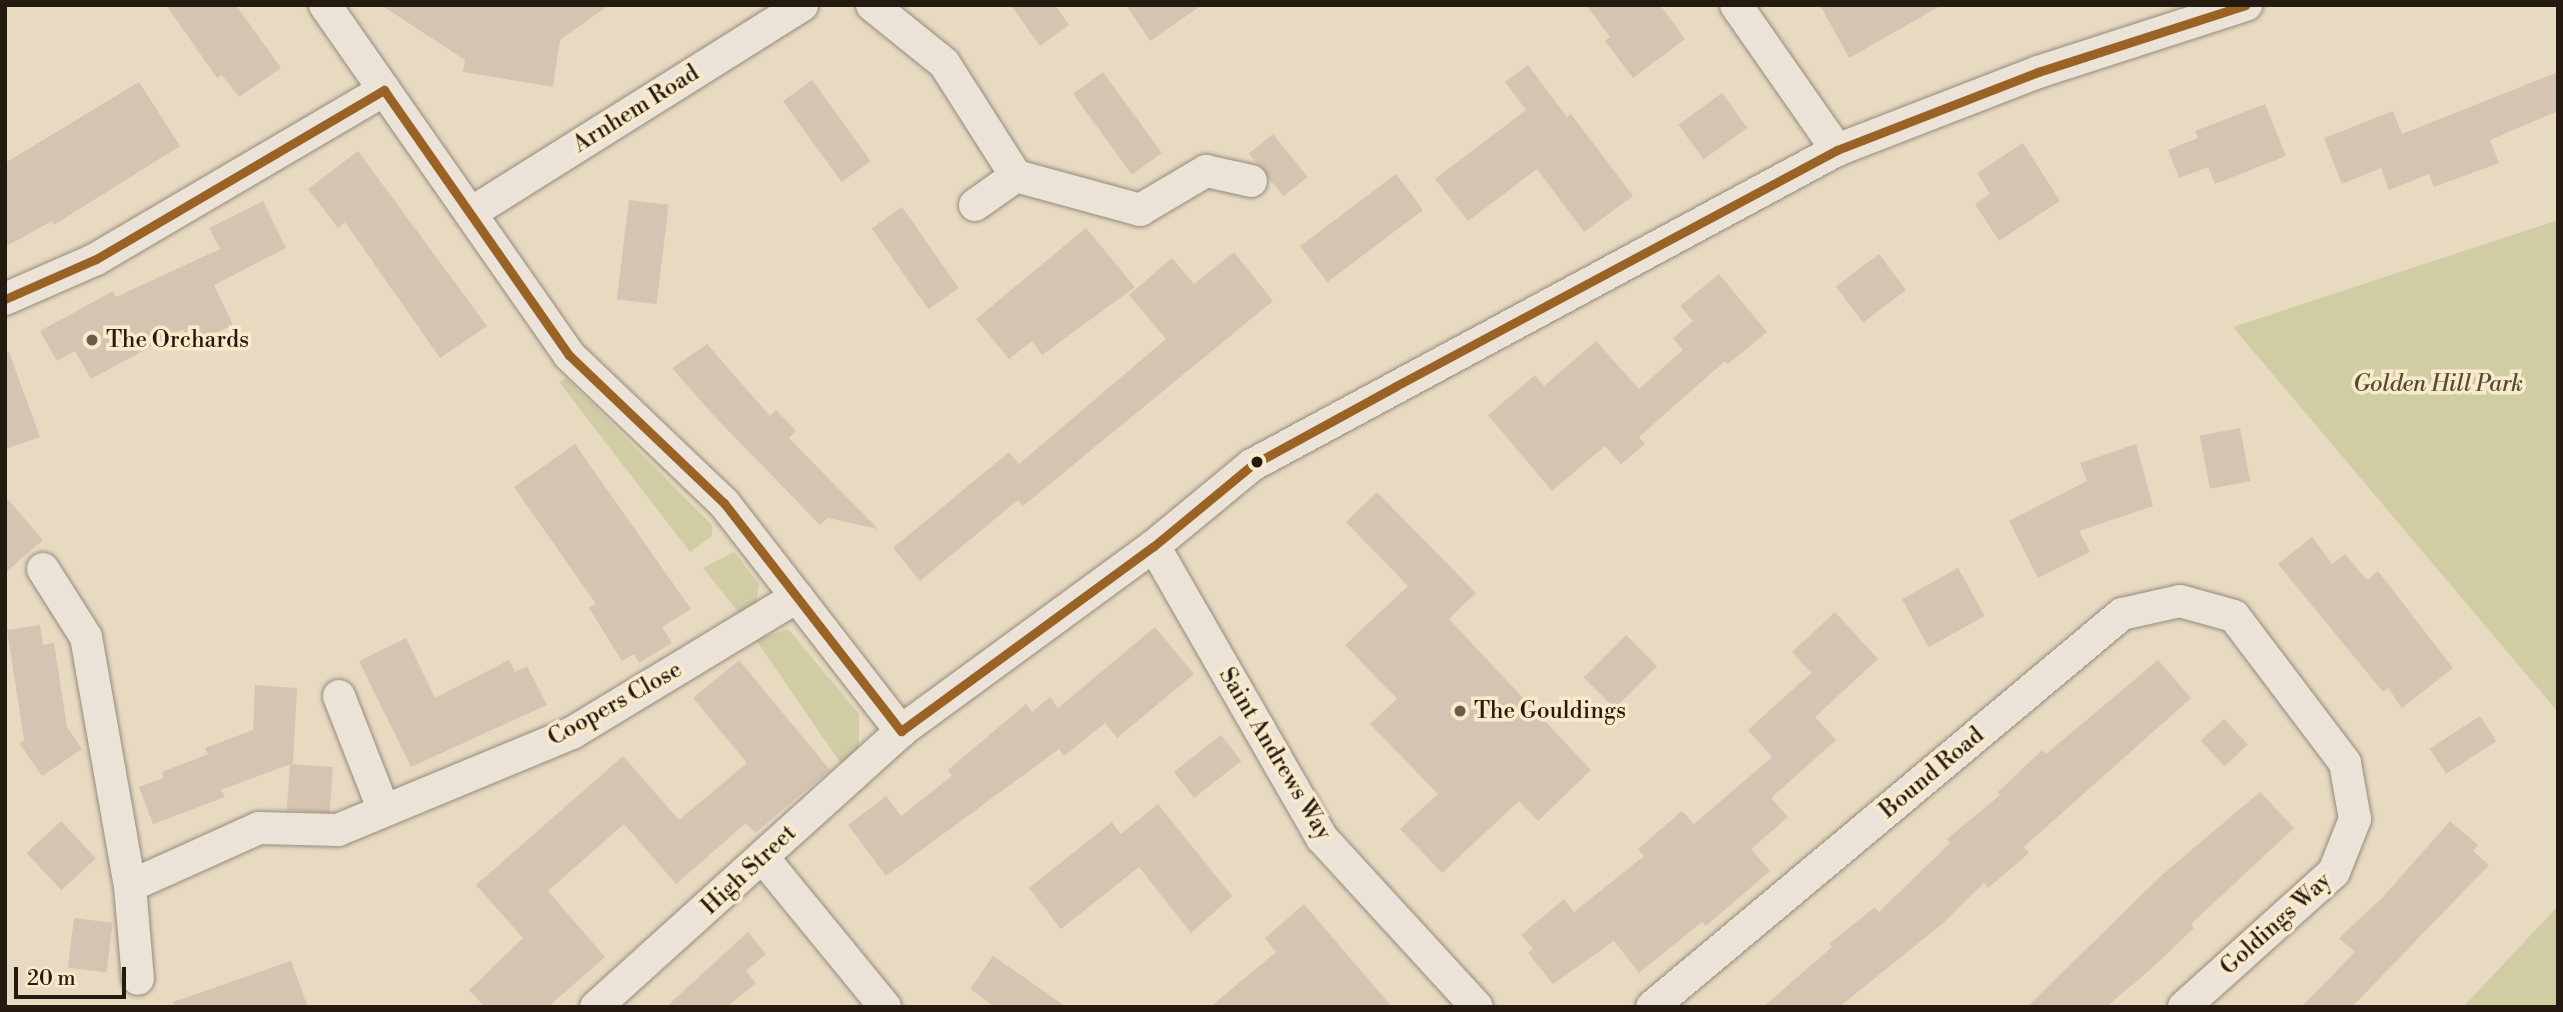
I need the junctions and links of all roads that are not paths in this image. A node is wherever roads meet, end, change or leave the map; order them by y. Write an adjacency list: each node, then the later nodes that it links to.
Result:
1 (325, 5): 6 (street)
2 (802, 5): 11 (street, Arnhem Road)
3 (872, 5): 8 (street)
4 (1736, 5): 7 (street)
5 (2246, 5): 7 (street, High Street)
6 (384, 90): 11 (street); 12 (street)
7 (1837, 150): 13 (street, High Street)
8 (1016, 176): 9 (street); 10 (street)
9 (1251, 181)
10 (975, 205)
11 (471, 213): 15 (street)
12 (5, 299)
13 (1154, 546): 18 (street, High Street); 25 (street, Saint Andrews Way)
14 (43, 569): 21 (street)
15 (797, 597): 18 (street); 19 (street, Coopers Close)
16 (2234, 616): 26 (street, Bound Road); 27 (street, Goldings Way)
17 (339, 696): 19 (street)
18 (901, 731): 20 (street, High Street)
19 (384, 811): 21 (street, Coopers Close)
20 (764, 859): 23 (street, High Street); 24 (street)
21 (130, 886): 22 (street)
22 (138, 979)
23 (596, 1007)
24 (885, 1007)
25 (1477, 1007)
26 (1653, 1007)
27 (2184, 1007)

